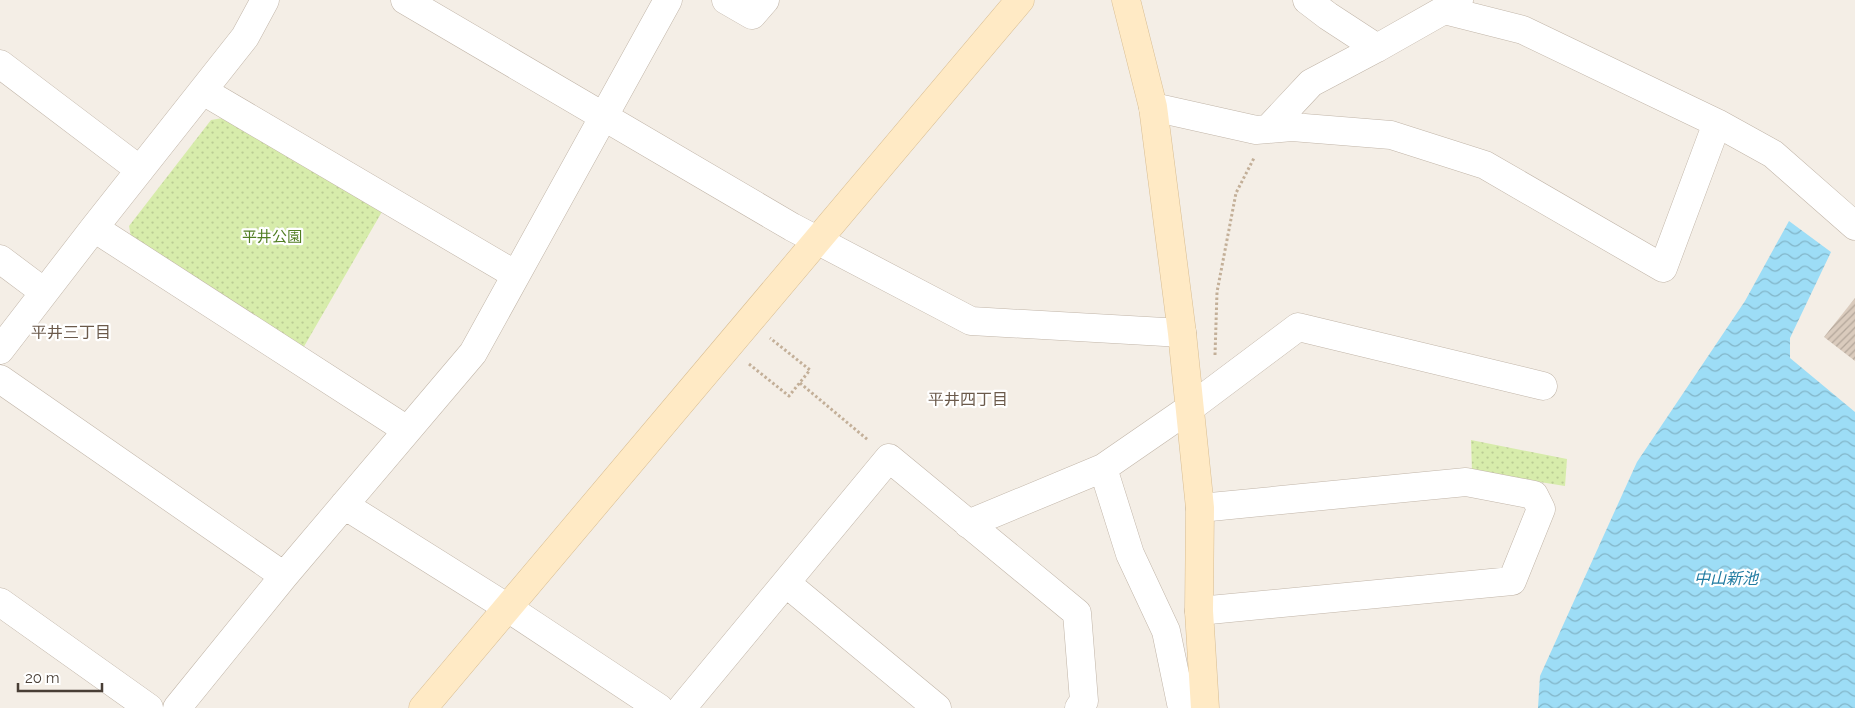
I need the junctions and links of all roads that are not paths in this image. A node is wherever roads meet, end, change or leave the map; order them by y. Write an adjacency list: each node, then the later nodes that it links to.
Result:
1 (265, 0): 12 (street)
2 (405, 0): 14 (street)
3 (668, 0): 14 (street)
4 (726, 0): 5 (street)
5 (765, 0)
6 (1020, 0): 20 (street)
7 (1126, 0): 13 (street)
8 (1307, 0): 10 (street)
9 (1451, 5): 10 (street); 15 (street)
10 (1377, 48): 16 (street)
11 (0, 64): 17 (street)
12 (203, 91): 17 (street); 22 (street)
13 (1153, 107): 16 (street); 24 (street)
14 (604, 116): 20 (street); 22 (street)
15 (1717, 123): 16 (street); 18 (street)
16 (1268, 129)
17 (140, 170): 19 (street)
18 (1855, 226)
19 (94, 228): 23 (street); 29 (street)
20 (817, 242): 24 (street); 37 (street)
21 (0, 259): 23 (street)
22 (516, 275): 29 (street)
23 (44, 292): 25 (street)
24 (1182, 333): 28 (street)
25 (0, 350)
26 (0, 379): 34 (street)
27 (1543, 386): 28 (street)
28 (1190, 408): 30 (street); 32 (street)
29 (407, 430): 31 (street)
30 (1103, 468): 33 (street); 46 (street)
31 (344, 505): 34 (street); 37 (street)
32 (1200, 508): 38 (street); 38 (street)
33 (968, 524): 35 (street); 45 (street)
34 (284, 576): 40 (street)
35 (786, 583): 43 (street); 44 (street)
36 (0, 602): 39 (street)
37 (508, 608): 41 (street); 42 (street)
38 (1199, 611): 47 (street)
39 (149, 708)
40 (177, 708)
41 (423, 708)
42 (659, 708)
43 (682, 708)
44 (937, 708)
45 (1079, 708)
46 (1182, 708)
47 (1205, 708)

